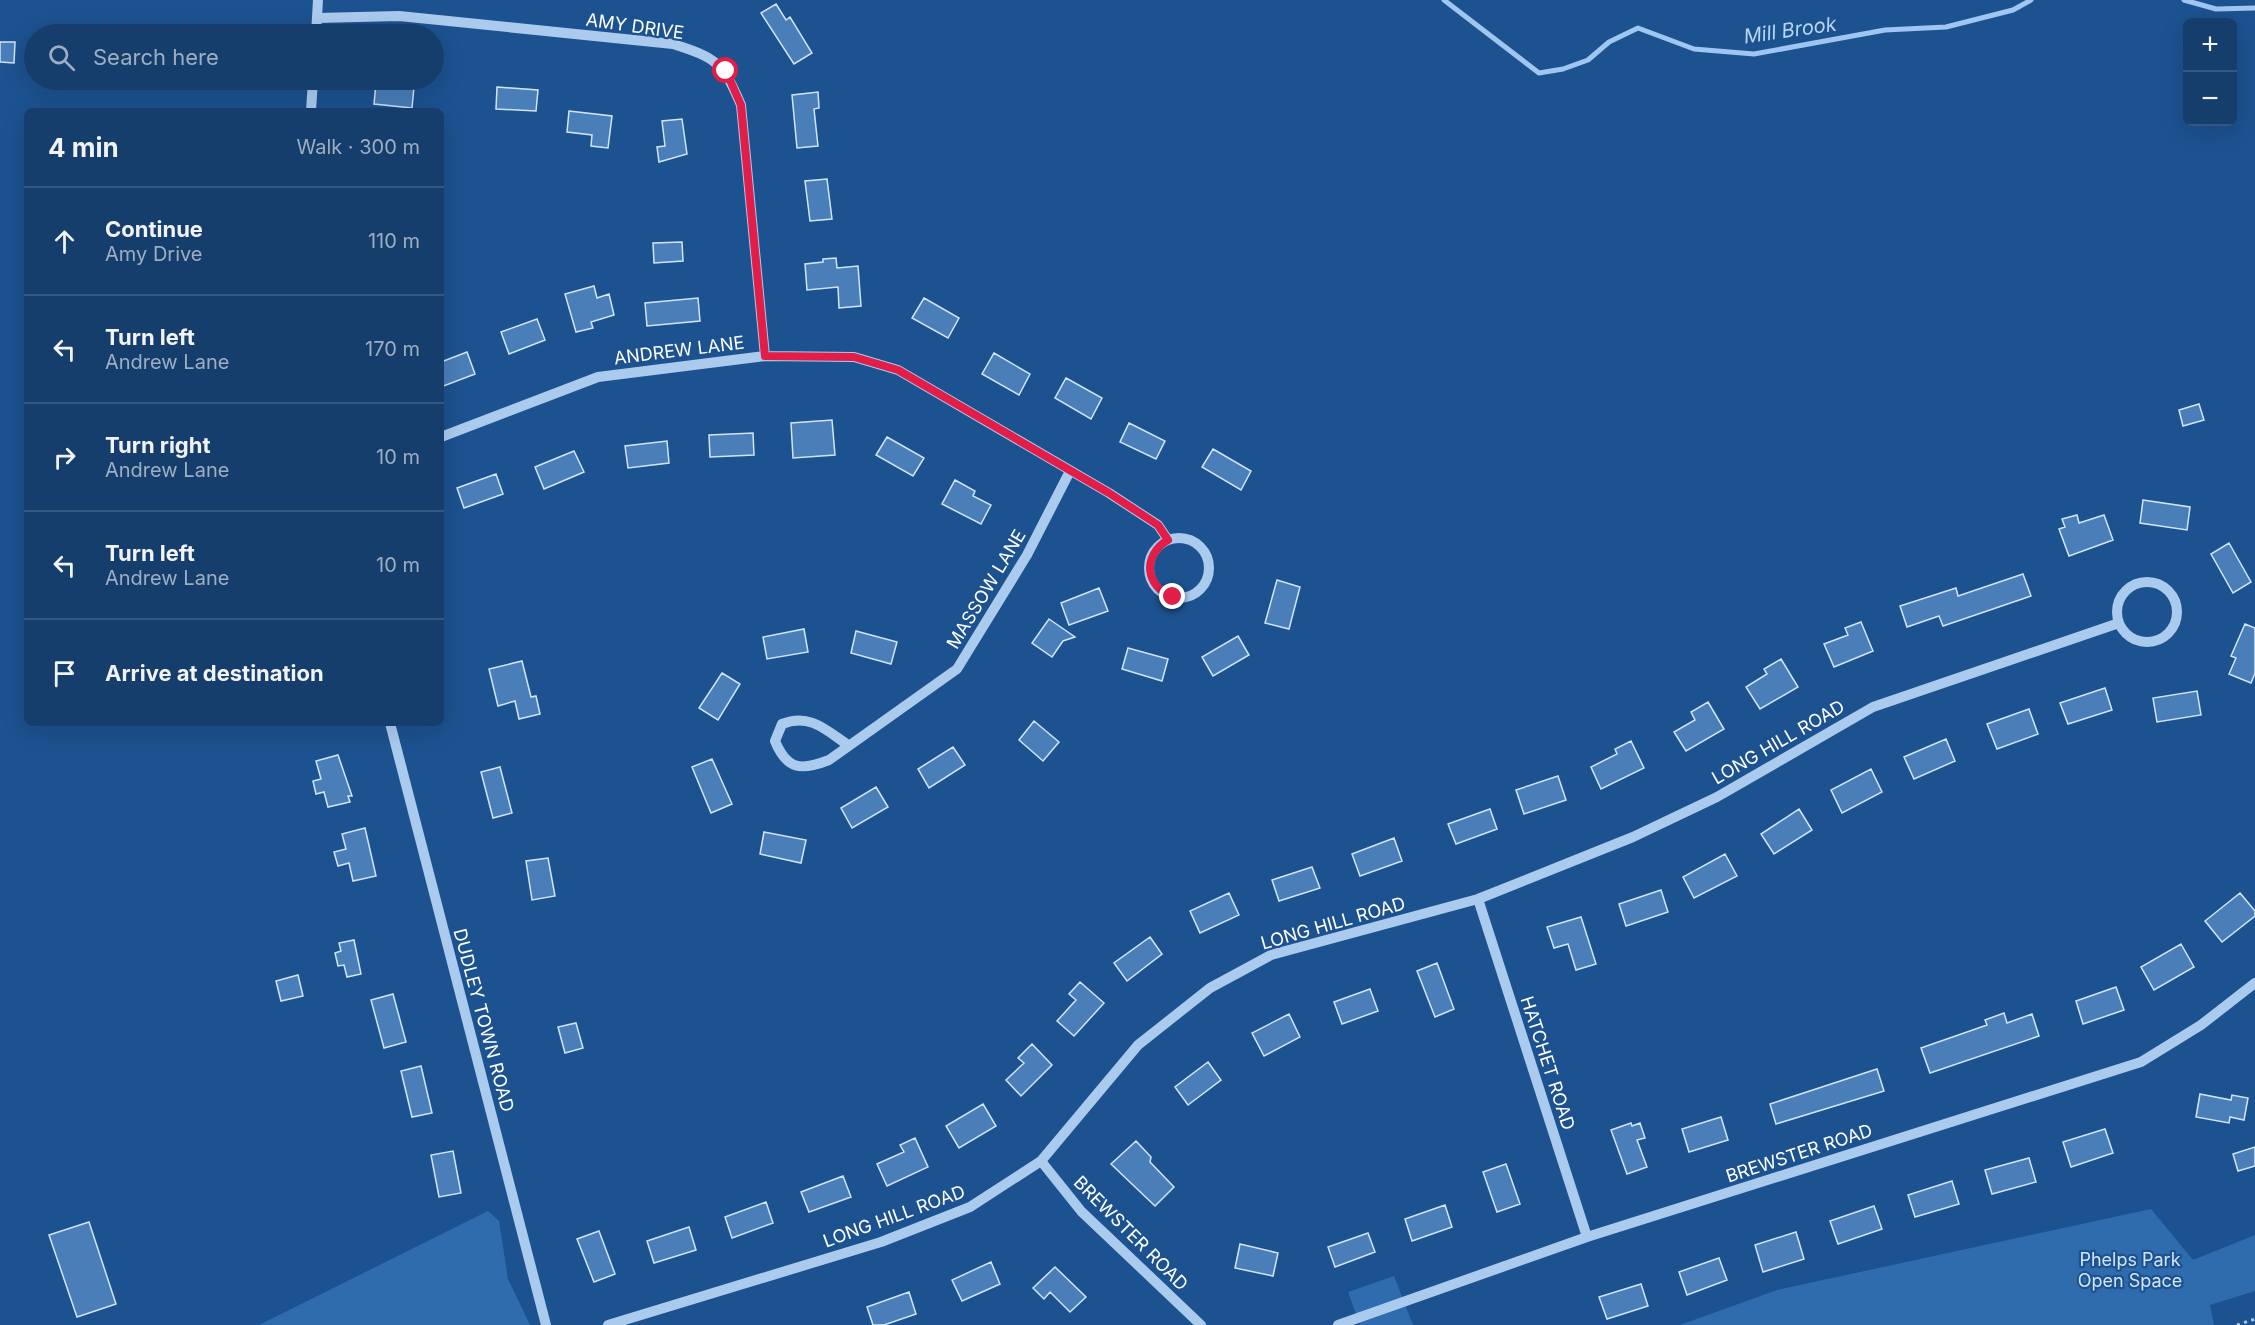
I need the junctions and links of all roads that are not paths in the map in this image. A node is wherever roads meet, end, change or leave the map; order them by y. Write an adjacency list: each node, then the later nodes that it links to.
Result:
1 (318, 0): 2 (street)
2 (317, 18): 3 (street); 6 (street, AMY DRIVE)
3 (317, 24)
4 (312, 90): 5 (street)
5 (311, 108)
6 (765, 356): 7 (street, ANDREW LANE); 8 (street, ANDREW LANE)
7 (444, 436)
8 (1070, 471): 9 (street, ANDREW LANE); 12 (street, MASSOW LANE)
9 (1168, 540): 9 (street)
10 (2119, 623): 10 (street); 13 (street, LONG HILL ROAD)
11 (391, 726): 17 (street, DUDLEY TOWN ROAD)
12 (848, 745): 12 (street, MASSOW LANE)
13 (1478, 899): 15 (street, LONG HILL ROAD); 16 (street, HATCHET ROAD)
14 (2255, 983): 16 (street, BREWSTER ROAD)
15 (1041, 1161): 18 (street, LONG HILL ROAD); 19 (street, BREWSTER ROAD)
16 (1587, 1237): 20 (street, BREWSTER ROAD)
17 (546, 1325)
18 (608, 1325)
19 (1201, 1325)
20 (1338, 1325)

